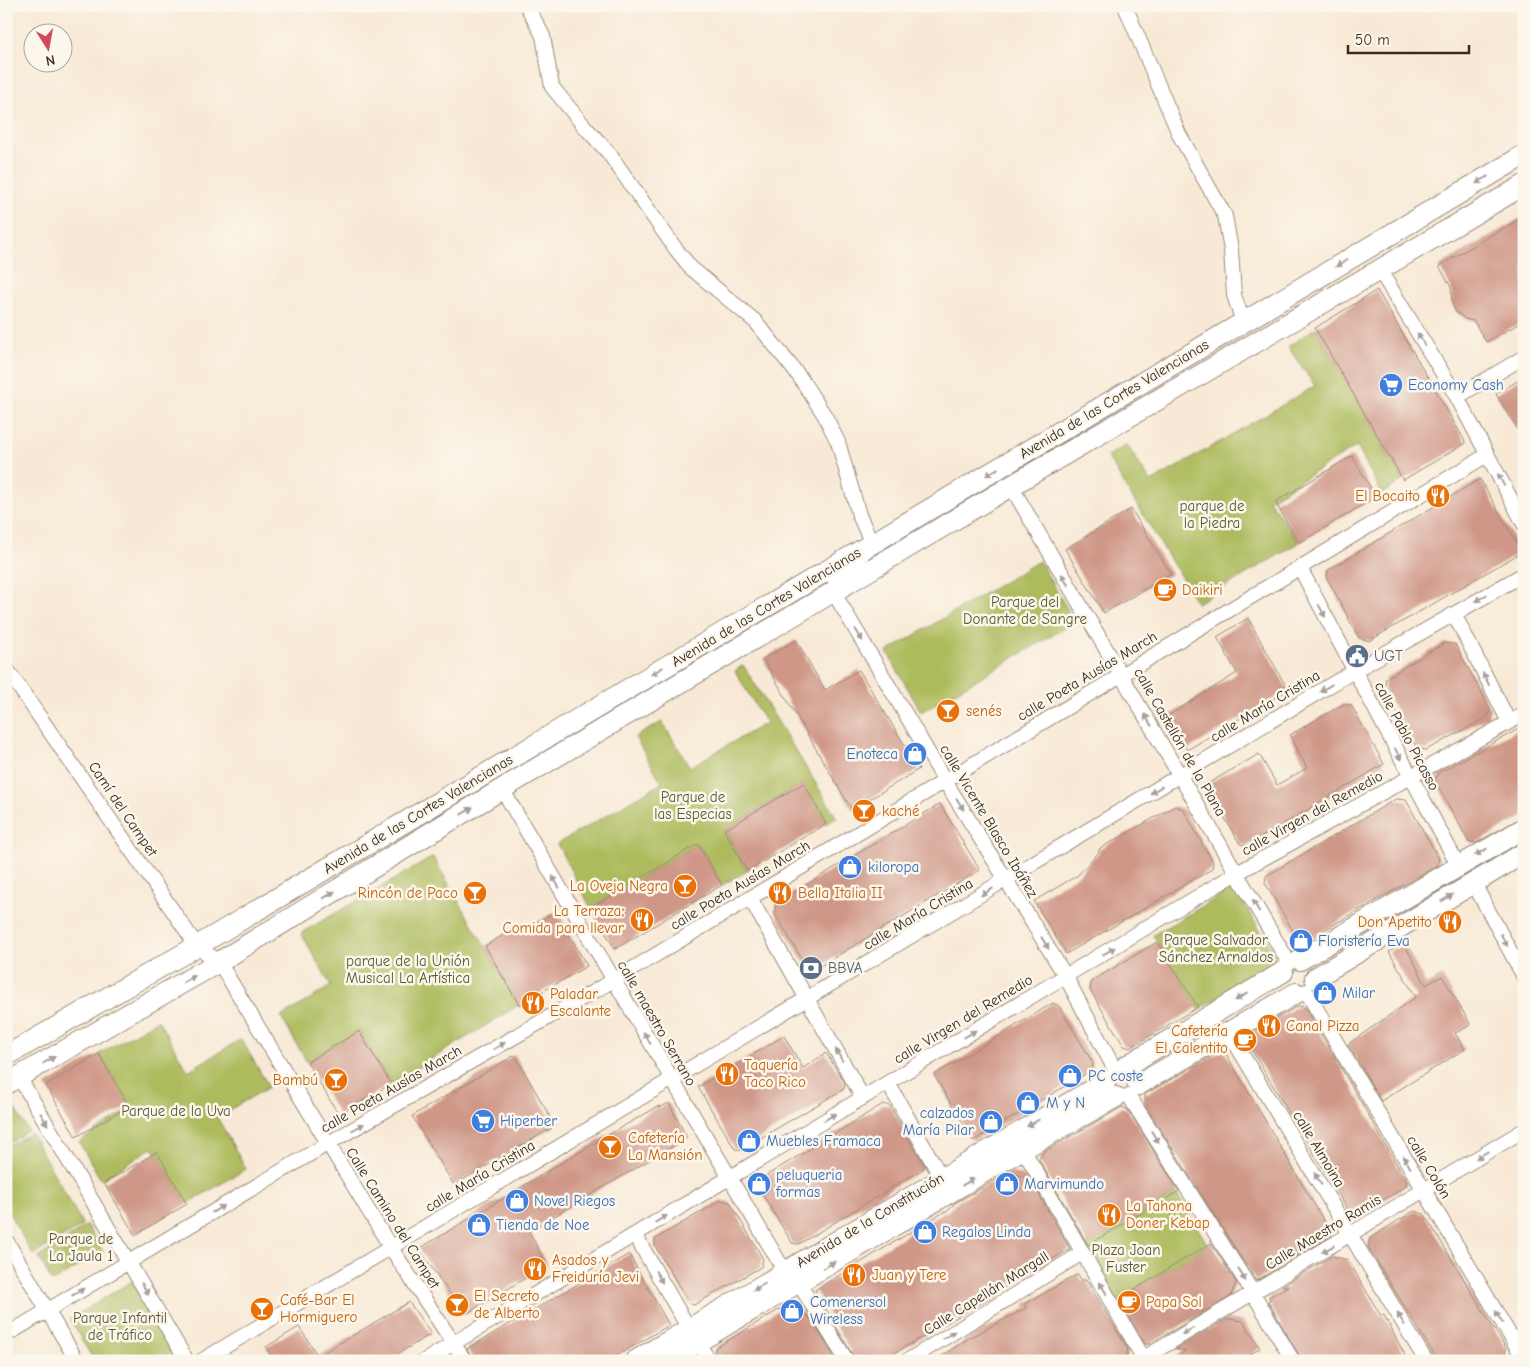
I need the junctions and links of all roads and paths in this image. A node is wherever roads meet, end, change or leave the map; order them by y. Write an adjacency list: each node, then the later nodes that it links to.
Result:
1 (527, 6): 12 (street)
2 (1125, 6): 6 (street)
3 (1524, 155): 6 (street, Avenida de las Cortes Valencianas, one-way to 6)
4 (1524, 185): 5 (street, Avenida de las Cortes Valencianas)
5 (1379, 270): 8 (street, one-way to 5); 10 (street, Avenida de las Cortes Valencianas)
6 (1243, 322): 12 (street, Avenida de las Cortes Valencianas, one-way to 12)
7 (1524, 357): 8 (street)
8 (1456, 397): 9 (street)
9 (1487, 455): 11 (street, one-way to 9); 13 (street, calle Poeta Ausías March)
10 (1010, 486): 15 (street, Avenida de las Cortes Valencianas); 19 (street, calle Castellón de la Plana, one-way to 10)
11 (1524, 524)
12 (872, 544): 15 (street); 33 (street, Avenida de las Cortes Valencianas, one-way to 33)
13 (1300, 568): 18 (street, calle Pablo Picasso, one-way to 18); 19 (street, calle Poeta Ausías March)
14 (1524, 574): 16 (street, calle María Cristina, one-way to 16)
15 (834, 592): 24 (street, calle Vicente Blasco Ibáñez, one-way to 24); 25 (street, Avenida de las Cortes Valencianas)
16 (1454, 614): 18 (street, calle María Cristina); 21 (street, one-way to 16)
17 (6, 668): 33 (street, Camí del Campet)
18 (1354, 671): 22 (street, calle María Cristina, one-way to 22); 23 (street, calle Pablo Picasso, one-way to 23)
19 (1121, 675): 22 (street, calle Castellón de la Plana, one-way to 19); 24 (street, calle Poeta Ausías March)
20 (1524, 714): 21 (street, calle Virgen del Remedio)
21 (1509, 722): 23 (street, calle Virgen del Remedio)
22 (1181, 775): 29 (street, calle Castellón de la Plana); 30 (street, calle María Cristina, one-way to 30)
23 (1410, 777): 28 (street, calle Pablo Picasso); 29 (street, calle Virgen del Remedio)
24 (945, 781): 30 (street, calle Vicente Blasco Ibáñez, one-way to 30); 32 (street, calle Poeta Ausías March)
25 (502, 789): 34 (street, Avenida de las Cortes Valencianas, one-way to 25); 38 (street, calle maestro Serrano, one-way to 25)
26 (1524, 828): 28 (street, Avenida de la Constitución, one-way to 28)
27 (1524, 853): 31 (street, Avenida de la Constitución)
28 (1458, 865): 35 (street, Avenida de la Constitución)
29 (1237, 873): 35 (street, calle Castellón de la Plana, one-way to 29); 36 (street, calle Virgen del Remedio, one-way to 29)
30 (1006, 880): 36 (street, calle Vicente Blasco Ibáñez, one-way to 36); 40 (street, calle María Cristina, one-way to 40)
31 (1473, 882): 37 (street, one-way to 37); 39 (street, Avenida de la Constitución, one-way to 31)
32 (750, 898): 38 (street, calle Poeta Ausías March); 40 (street)
33 (197, 946): 34 (street, Camí del Campet); 42 (street, Avenida de las Cortes Valencianas)
34 (219, 962): 44 (street, Avenida de las Cortes Valencianas, one-way to 34); 49 (street, Calle Camino del Campet)
35 (1290, 965): 39 (street); 39 (street); 45 (street, Avenida de la Constitución, one-way to 45)
36 (1066, 977): 45 (street, calle Vicente Blasco Ibáñez); 46 (street, calle Virgen del Remedio, one-way to 36)
37 (1524, 977)
38 (614, 980): 43 (street, calle maestro Serrano, one-way to 38); 49 (street, calle Poeta Ausías March, one-way to 38)
39 (1306, 987): 41 (street, Avenida de la Constitución); 53 (street, calle Colón, one-way to 39)
40 (807, 999): 43 (street, calle María Cristina); 47 (street, one-way to 40)
41 (1228, 1031): 45 (street, Avenida de la Constitución); 55 (street, calle Almoina, one-way to 41)
42 (6, 1056)
43 (671, 1080): 51 (street, calle maestro Serrano); 57 (street, calle María Cristina)
44 (12, 1081): 59 (street, one-way to 59)
45 (1122, 1082): 50 (street, Avenida de la Constitución); 52 (street, Avenida de la Constitución, one-way to 52); 61 (street, calle Vicente Blasco Ibáñez, one-way to 61)
46 (888, 1083): 47 (street, calle Virgen del Remedio); 52 (street)
47 (863, 1098): 51 (street, calle Virgen del Remedio, one-way to 47)
48 (1524, 1130): 53 (street, Calle Maestro Ramis, one-way to 53)
49 (327, 1144): 57 (street, Calle Camino del Campet); 59 (street, calle Poeta Ausías March, one-way to 49)
50 (1023, 1149): 58 (street); 60 (street, Avenida de la Constitución, one-way to 50)
51 (730, 1177): 54 (street, calle Virgen del Remedio, one-way to 51); 60 (street, calle maestro Serrano)
52 (942, 1177): 60 (street, Avenida de la Constitución)
53 (1424, 1190): 55 (street, Calle Maestro Ramis); 66 (street, calle Colón, one-way to 53)
54 (634, 1235): 64 (street, one-way to 64); 65 (street, calle Virgen del Remedio)
55 (1352, 1235): 61 (street, Calle Maestro Ramis, one-way to 61); 79 (street, calle Almoina, one-way to 55)
56 (6, 1240): 62 (street)
57 (391, 1248): 65 (street, Calle Camino del Campet); 70 (street, calle María Cristina)
58 (1082, 1253): 67 (street, one-way to 58); 77 (street, Calle Capellán Margall, one-way to 58)
59 (129, 1262): 62 (street, calle Poeta Ausías March, one-way to 59); 69 (street, one-way to 69)
60 (792, 1277): 64 (street, Avenida de la Constitución); 76 (street, calle maestro Serrano)
61 (1253, 1293): 67 (street, Calle Maestro Ramis, one-way to 67); 78 (street, calle Vicente Blasco Ibáñez)
62 (48, 1310): 63 (street, calle Poeta Ausías March); 68 (street)
63 (6, 1335)
64 (694, 1335): 73 (street, Avenida de la Constitución); 74 (street, Avenida de la Constitución); 75 (street)
65 (454, 1343): 71 (street, calle Virgen del Remedio); 72 (street, Calle Camino del Campet)
66 (1523, 1359)
67 (1142, 1360)
68 (77, 1361)
69 (188, 1361)
70 (201, 1361)
71 (424, 1361)
72 (465, 1361)
73 (635, 1361)
74 (666, 1361)
75 (709, 1361)
76 (847, 1361)
77 (907, 1361)
78 (1292, 1361)
79 (1426, 1361)

